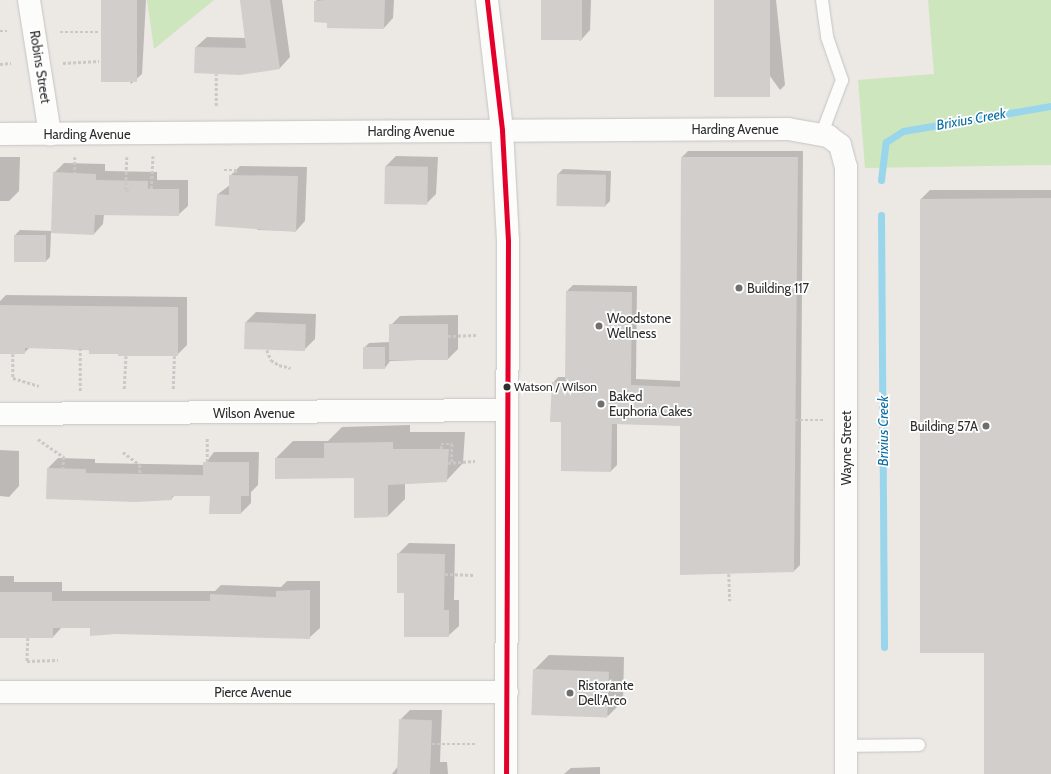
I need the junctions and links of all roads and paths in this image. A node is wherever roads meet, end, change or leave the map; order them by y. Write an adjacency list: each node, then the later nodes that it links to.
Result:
1 (30, 0): 18 (street, Robins Street)
2 (487, 0): 14 (street)
3 (822, 0): 16 (lane)
4 (0, 30): 5 (path)
5 (7, 30)
6 (60, 32): 7 (path)
7 (100, 32)
8 (99, 61): 9 (path)
9 (63, 62)
10 (11, 63): 11 (path)
11 (0, 64)
12 (216, 74): 13 (path)
13 (216, 106)
14 (502, 130): 15 (street, Harding Avenue); 16 (street, Harding Avenue); 33 (street)
15 (154, 133): 19 (street, Harding Avenue); 22 (path)
16 (822, 133): 57 (street, Wayne Street)
17 (0, 134): 18 (street, Harding Avenue)
18 (50, 134): 19 (street, Harding Avenue)
19 (127, 134): 23 (path)
20 (224, 170): 21 (path)
21 (236, 176)
22 (151, 189)
23 (130, 191)
24 (476, 335): 25 (path)
25 (448, 336)
26 (80, 347): 35 (path)
27 (267, 350): 31 (path)
28 (13, 354): 32 (path)
29 (126, 356): 36 (path)
30 (174, 356): 37 (path)
31 (291, 368)
32 (39, 386)
33 (507, 410): 37 (street, Wilson Avenue); 53 (street)
34 (0, 414): 35 (street, Wilson Avenue)
35 (80, 414): 36 (street, Wilson Avenue)
36 (123, 414): 37 (street, Wilson Avenue)
37 (172, 414)
38 (38, 439): 44 (path)
39 (441, 449): 43 (path)
40 (123, 452): 45 (path)
41 (475, 461): 43 (path)
42 (448, 463): 43 (path)
43 (452, 463)
44 (63, 469)
45 (140, 474)
46 (445, 574): 48 (path)
47 (729, 574): 49 (path)
48 (475, 575)
49 (730, 600)
50 (28, 638): 51 (path)
51 (58, 660)
52 (0, 692): 53 (street, Pierce Avenue)
53 (507, 692): 58 (street)
54 (432, 744): 55 (path)
55 (475, 744)
56 (919, 745): 57 (lane)
57 (846, 746): 59 (street, Wayne Street)
58 (506, 774)
59 (846, 774)

